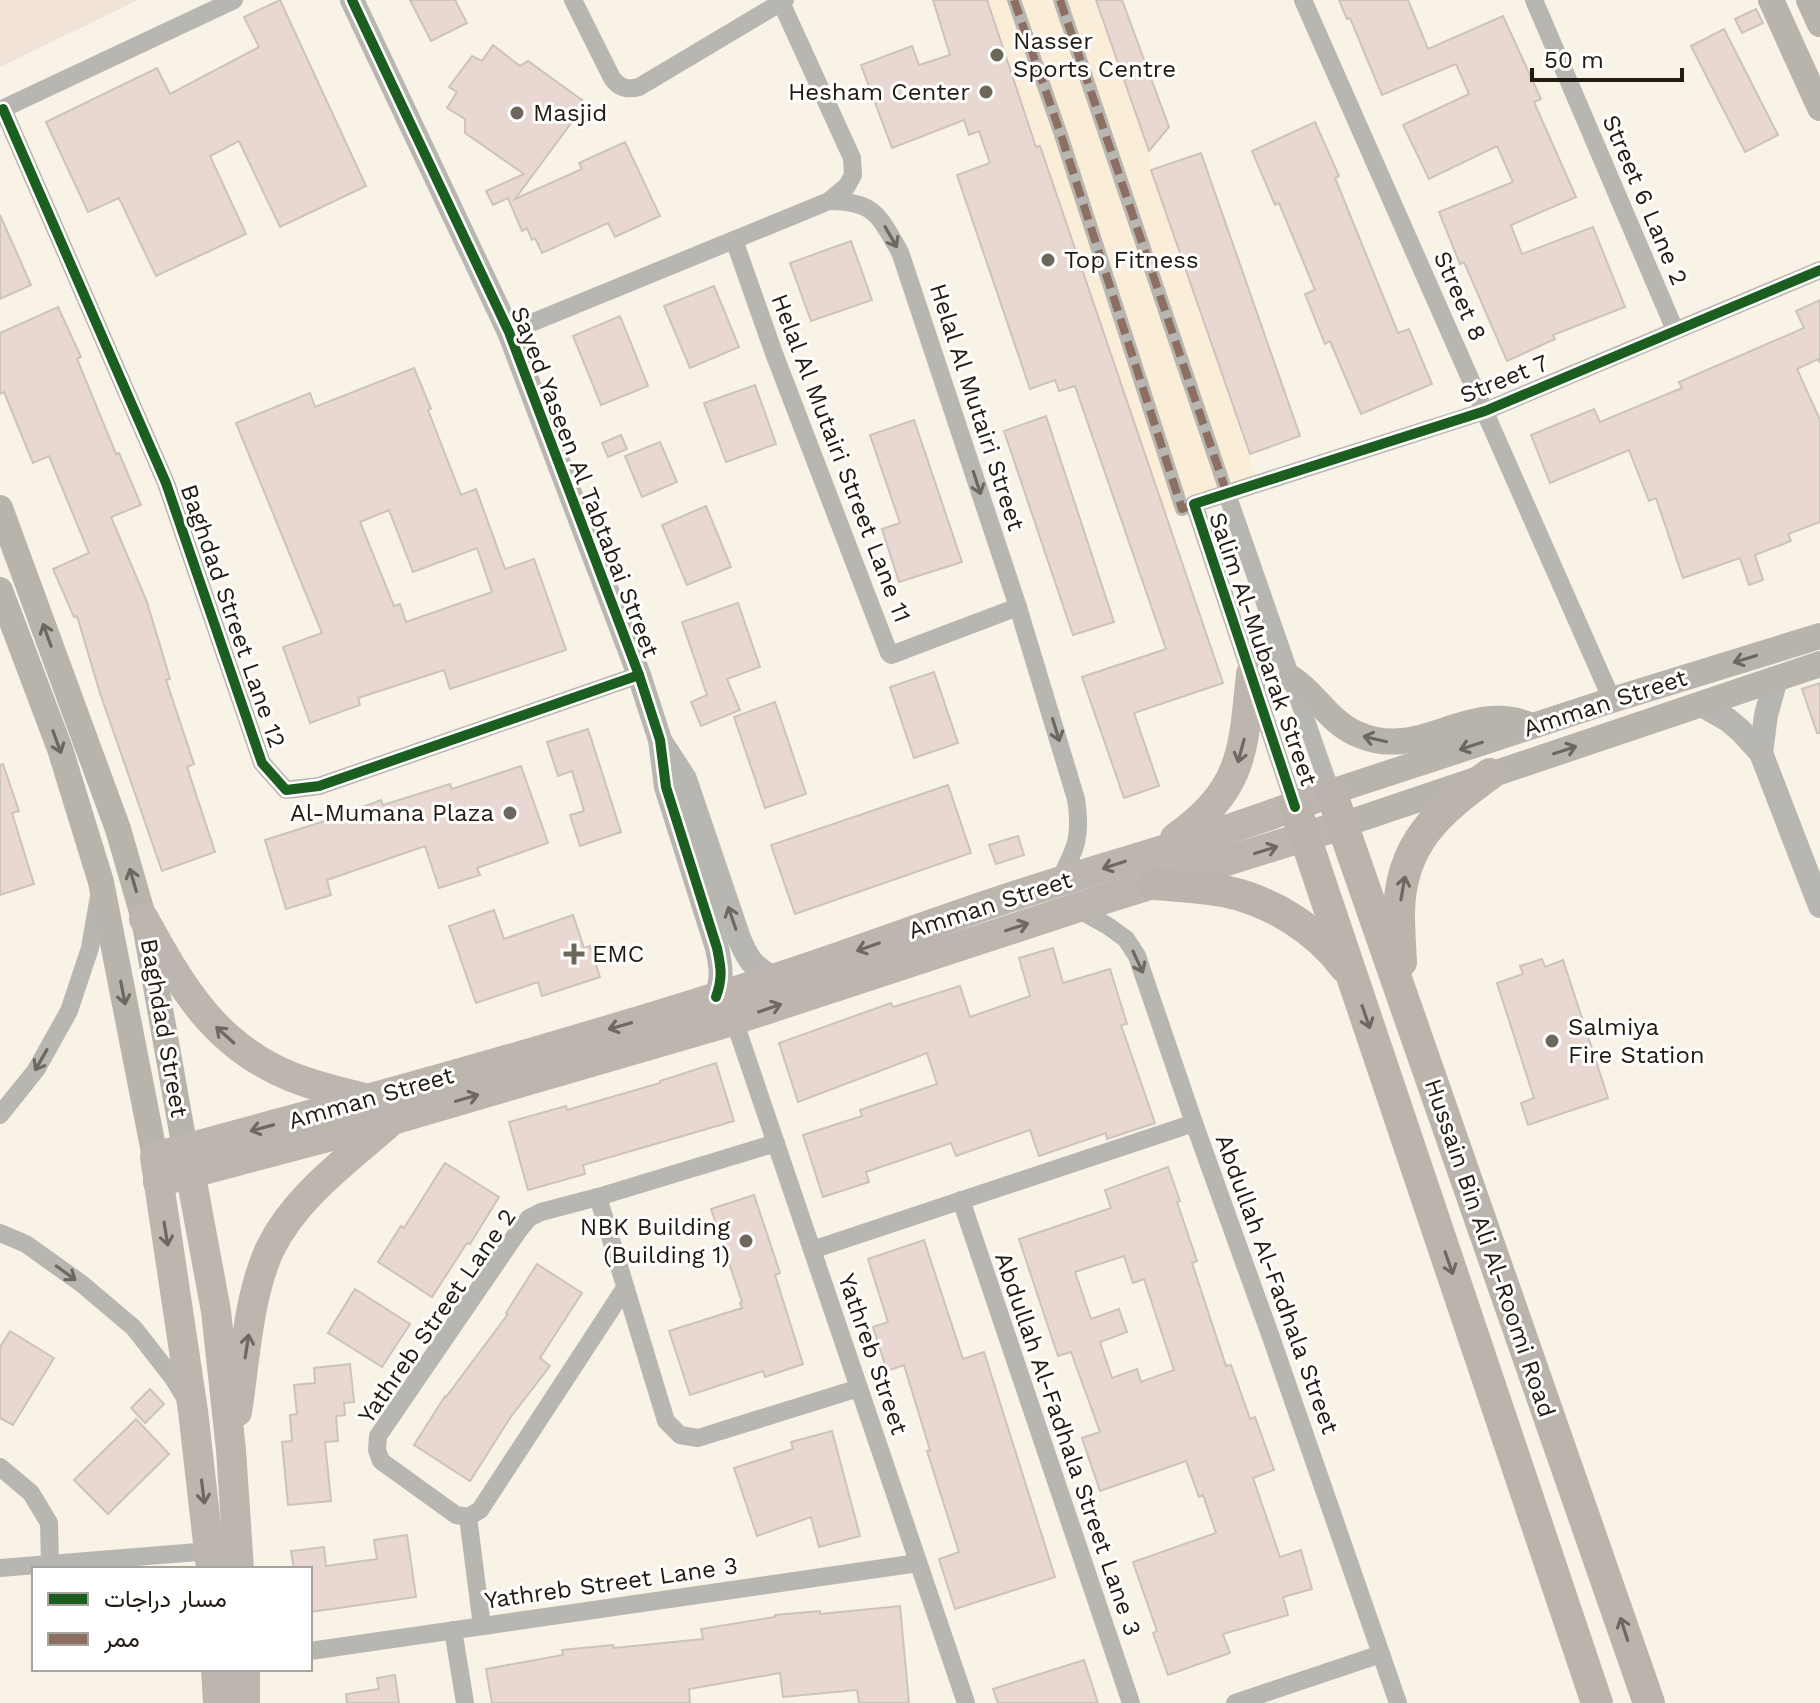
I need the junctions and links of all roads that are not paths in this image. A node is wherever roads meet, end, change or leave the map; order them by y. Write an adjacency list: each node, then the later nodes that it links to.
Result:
1 (234, 0): 13 (street)
2 (352, 0): 18 (street, Sayed Yaseen Al Tabtabai Street)
3 (573, 0): 10 (street)
4 (1014, 0): 21 (street, Salim Al-Mubarak Street)
5 (1060, 0): 20 (street, Salim Al-Mubarak Street)
6 (1303, 0): 19 (street, Street 8)
7 (1534, 0): 17 (street, Street 6 Lane 2)
8 (1771, 0): 12 (main road)
9 (1809, 0): 11 (main road)
10 (782, 1): 14 (street)
11 (1820, 24)
12 (1820, 108)
13 (2, 109): 29 (street, Baghdad Street Lane 12)
14 (829, 201): 15 (street); 24 (street, Helal Al Mutairi Street, one-way to 24)
15 (734, 240): 18 (street); 24 (street, Helal Al Mutairi Street Lane 11)
16 (1820, 270): 17 (street, Street 7)
17 (1675, 330): 19 (street, Street 7)
18 (509, 332): 29 (street, Sayed Yaseen Al Tabtabai Street)
19 (1485, 411): 20 (street, Street 7); 32 (street, Street 8)
20 (1227, 494): 21 (street, Street 7); 25 (street, Salim Al-Mubarak Street)
21 (1194, 504): 27 (street, Salim Al-Mubarak Street)
22 (0, 508): 48 (main road, Baghdad Street, one-way to 22)
23 (0, 590): 43 (main road, Baghdad Street, one-way to 43)
24 (1018, 607): 44 (street, Helal Al Mutairi Street, one-way to 44)
25 (1276, 636): 27 (street); 30 (street, Salim Al-Mubarak Street)
26 (1820, 636): 32 (main road, Amman Street, one-way to 32)
27 (1247, 663): 39 (street, Salim Al-Mubarak Street); 42 (main road, one-way to 42)
28 (1820, 664): 31 (main road, Amman Street)
29 (639, 675): 35 (street, Sayed Yaseen Al Tabtabai Street)
30 (1291, 678): 34 (main road, one-way to 30); 38 (street, Salim Al-Mubarak Street)
31 (1776, 679): 33 (main road, Amman Street); 36 (street)
32 (1612, 700): 34 (main road, Amman Street)
33 (1702, 705): 36 (street); 37 (main road, Amman Street, one-way to 33)
34 (1532, 726): 38 (main road, Amman Street, one-way to 38)
35 (660, 740): 50 (street, Sayed Yaseen Al Tabtabai Street, one-way to 35); 52 (street, Sayed Yaseen Al Tabtabai Street)
36 (1761, 753): 46 (street)
37 (1490, 774): 40 (main road, Amman Street); 51 (highway, one-way to 37)
38 (1331, 792): 39 (main road, Amman Street); 40 (highway, Hussain Bin Ali Al-Roomi Road)
39 (1295, 807): 41 (highway, Hussain Bin Ali Al-Roomi Road); 42 (main road, Amman Street)
40 (1342, 825): 41 (main road, Amman Street); 51 (highway, Hussain Bin Ali Al-Roomi Road)
41 (1306, 837): 45 (main road, Amman Street, one-way to 41); 49 (highway, Hussain Bin Ali Al-Roomi Road)
42 (1156, 851): 44 (main road, Amman Street, one-way to 44)
43 (101, 882): 54 (street, one-way to 54); 59 (main road, Baghdad Street, one-way to 59)
44 (1058, 883): 50 (main road, Amman Street, one-way to 50)
45 (1154, 884): 47 (main road, Amman Street); 49 (highway)
46 (1820, 906)
47 (1076, 908): 52 (main road, Amman Street, one-way to 47); 55 (street, Abdullah Al-Fadhala Street, one-way to 55)
48 (144, 919): 53 (main road, one-way to 48); 58 (main road, Baghdad Street)
49 (1353, 978): 60 (highway, Hussain Bin Ali Al-Roomi Road, one-way to 60)
50 (775, 979): 52 (main road, Amman Street)
51 (1401, 993): 57 (highway, Hussain Bin Ali Al-Roomi Road)
52 (725, 1009): 53 (main road, Amman Street); 56 (street, Yathreb Street)
53 (382, 1110): 58 (main road, Amman Street); 68 (main road, one-way to 53)
54 (0, 1115)
55 (1194, 1123): 62 (street); 80 (street, Abdullah Al-Fadhala Street)
56 (776, 1143): 61 (street, Yathreb Street Lane 2); 64 (street, Yathreb Street)
57 (1458, 1156): 60 (highway); 92 (highway, Hussain Bin Ali Al-Roomi Road, one-way to 57)
58 (188, 1161): 59 (main road, Amman Street); 68 (main road, Baghdad Street)
59 (156, 1170): 67 (main road, Baghdad Street, one-way to 67)
60 (1418, 1171): 70 (highway, Hussain Bin Ali Al-Roomi Road, one-way to 70)
61 (598, 1197): 65 (street); 71 (street, Yathreb Street Lane 2)
62 (961, 1200): 64 (street); 87 (street, Abdullah Al-Fadhala Street Lane 3)
63 (0, 1233): 67 (street, one-way to 67)
64 (812, 1250): 66 (street, Yathreb Street)
65 (625, 1288): 66 (street); 71 (street)
66 (859, 1388): 73 (street, Yathreb Street)
67 (193, 1411): 72 (main road, Baghdad Street, one-way to 72)
68 (231, 1450): 75 (main road, Baghdad Street)
69 (0, 1467): 74 (street)
70 (1520, 1474): 90 (highway, Hussain Bin Ali Al-Roomi Road); 91 (highway)
71 (468, 1517): 77 (street)
72 (210, 1560): 74 (street)
73 (918, 1563): 77 (street, Yathreb Street Lane 3); 86 (street, Yathreb Street)
74 (50, 1564): 76 (street)
75 (239, 1567)
76 (0, 1568)
77 (482, 1626): 78 (street, Yathreb Street Lane 3)
78 (453, 1630): 79 (street, Yathreb Street Lane 3); 85 (street)
79 (312, 1651)
80 (1381, 1654): 88 (street); 89 (street, Abdullah Al-Fadhala Street)
81 (216, 1671): 83 (main road)
82 (245, 1671): 84 (main road)
83 (218, 1703)
84 (245, 1703)
85 (465, 1703)
86 (966, 1703)
87 (1131, 1703)
88 (1235, 1703)
89 (1398, 1703)
90 (1597, 1703)
91 (1618, 1703)
92 (1649, 1703)

